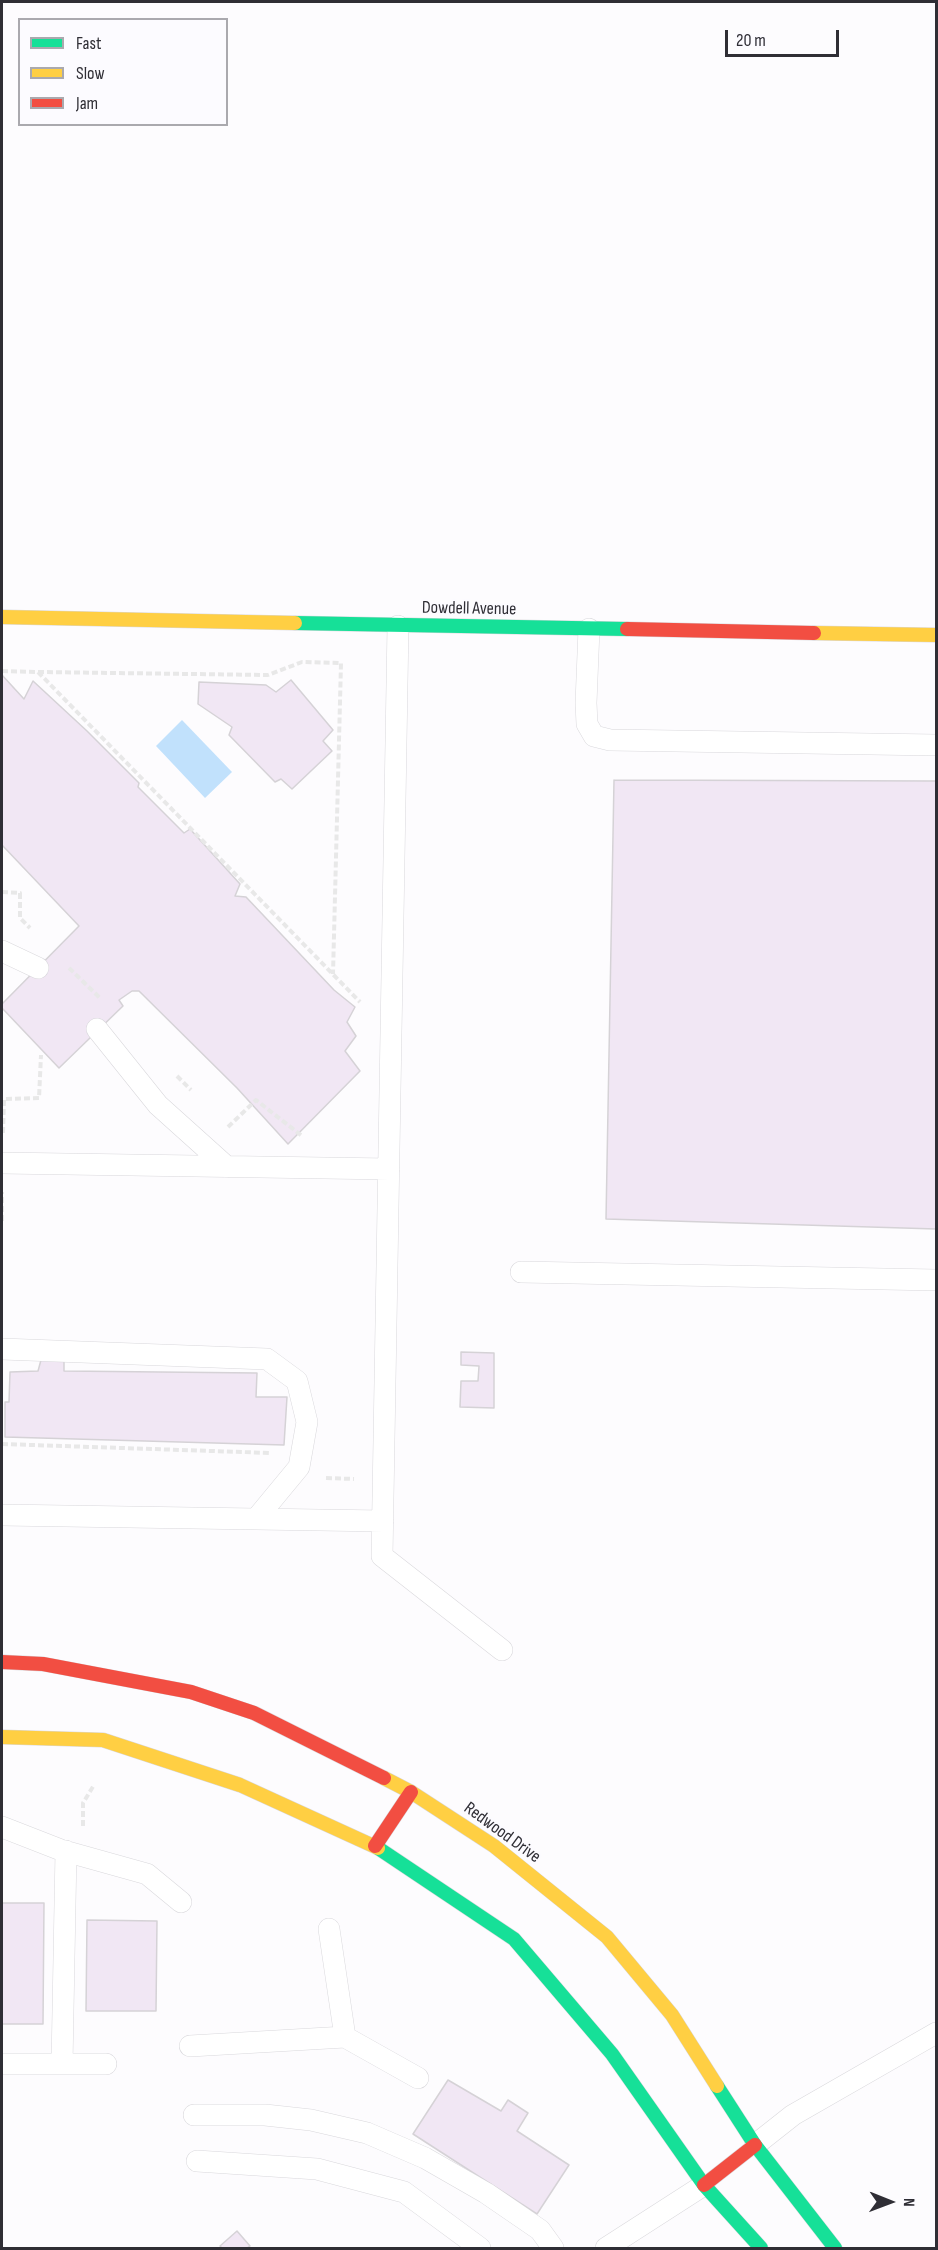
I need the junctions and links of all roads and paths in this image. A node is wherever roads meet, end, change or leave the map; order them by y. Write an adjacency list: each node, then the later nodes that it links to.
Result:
1 (2, 617): 2 (street, Dowdell Avenue)
2 (399, 626): 3 (street, Dowdell Avenue); 23 (lane)
3 (589, 629): 4 (street, Dowdell Avenue); 7 (lane)
4 (936, 635)
5 (2, 671): 6 (path)
6 (38, 672): 13 (path); 13 (path)
7 (936, 745)
8 (2, 892): 9 (path)
9 (36, 935)
10 (2, 951): 12 (lane)
11 (61, 960): 14 (path)
12 (38, 968)
13 (333, 974): 15 (path)
14 (103, 1002)
15 (363, 1005)
16 (97, 1029): 22 (lane)
17 (170, 1069): 18 (path)
18 (195, 1094)
19 (220, 1119): 20 (path)
20 (313, 1136)
21 (2, 1163): 22 (lane)
22 (227, 1167): 23 (lane)
23 (389, 1169): 33 (lane)
24 (521, 1272): 25 (lane)
25 (936, 1280)
26 (2, 1349): 32 (lane)
27 (2, 1444): 28 (path)
28 (283, 1453)
29 (316, 1478): 30 (path)
30 (358, 1479)
31 (2, 1515): 32 (lane)
32 (255, 1519): 33 (lane)
33 (383, 1521): 34 (lane)
34 (502, 1650)
35 (2, 1662): 38 (street, Redwood Drive)
36 (2, 1740): 41 (street)
37 (94, 1785): 40 (path)
38 (411, 1792): 41 (street); 53 (street, Redwood Drive)
39 (2, 1827): 42 (lane)
40 (84, 1837)
41 (375, 1846): 55 (street)
42 (66, 1851): 43 (lane); 49 (lane)
43 (181, 1902)
44 (329, 1929): 46 (lane)
45 (936, 2033): 53 (lane)
46 (345, 2037): 47 (lane); 51 (lane)
47 (190, 2046)
48 (2, 2064): 49 (lane)
49 (62, 2064): 50 (lane)
50 (106, 2064)
51 (418, 2078)
52 (194, 2115): 57 (lane)
53 (755, 2145): 55 (street); 60 (street, Redwood Drive)
54 (196, 2161): 56 (lane)
55 (704, 2185): 58 (lane); 59 (street)
56 (480, 2248)
57 (553, 2248)
58 (606, 2248)
59 (761, 2248)
60 (835, 2248)

